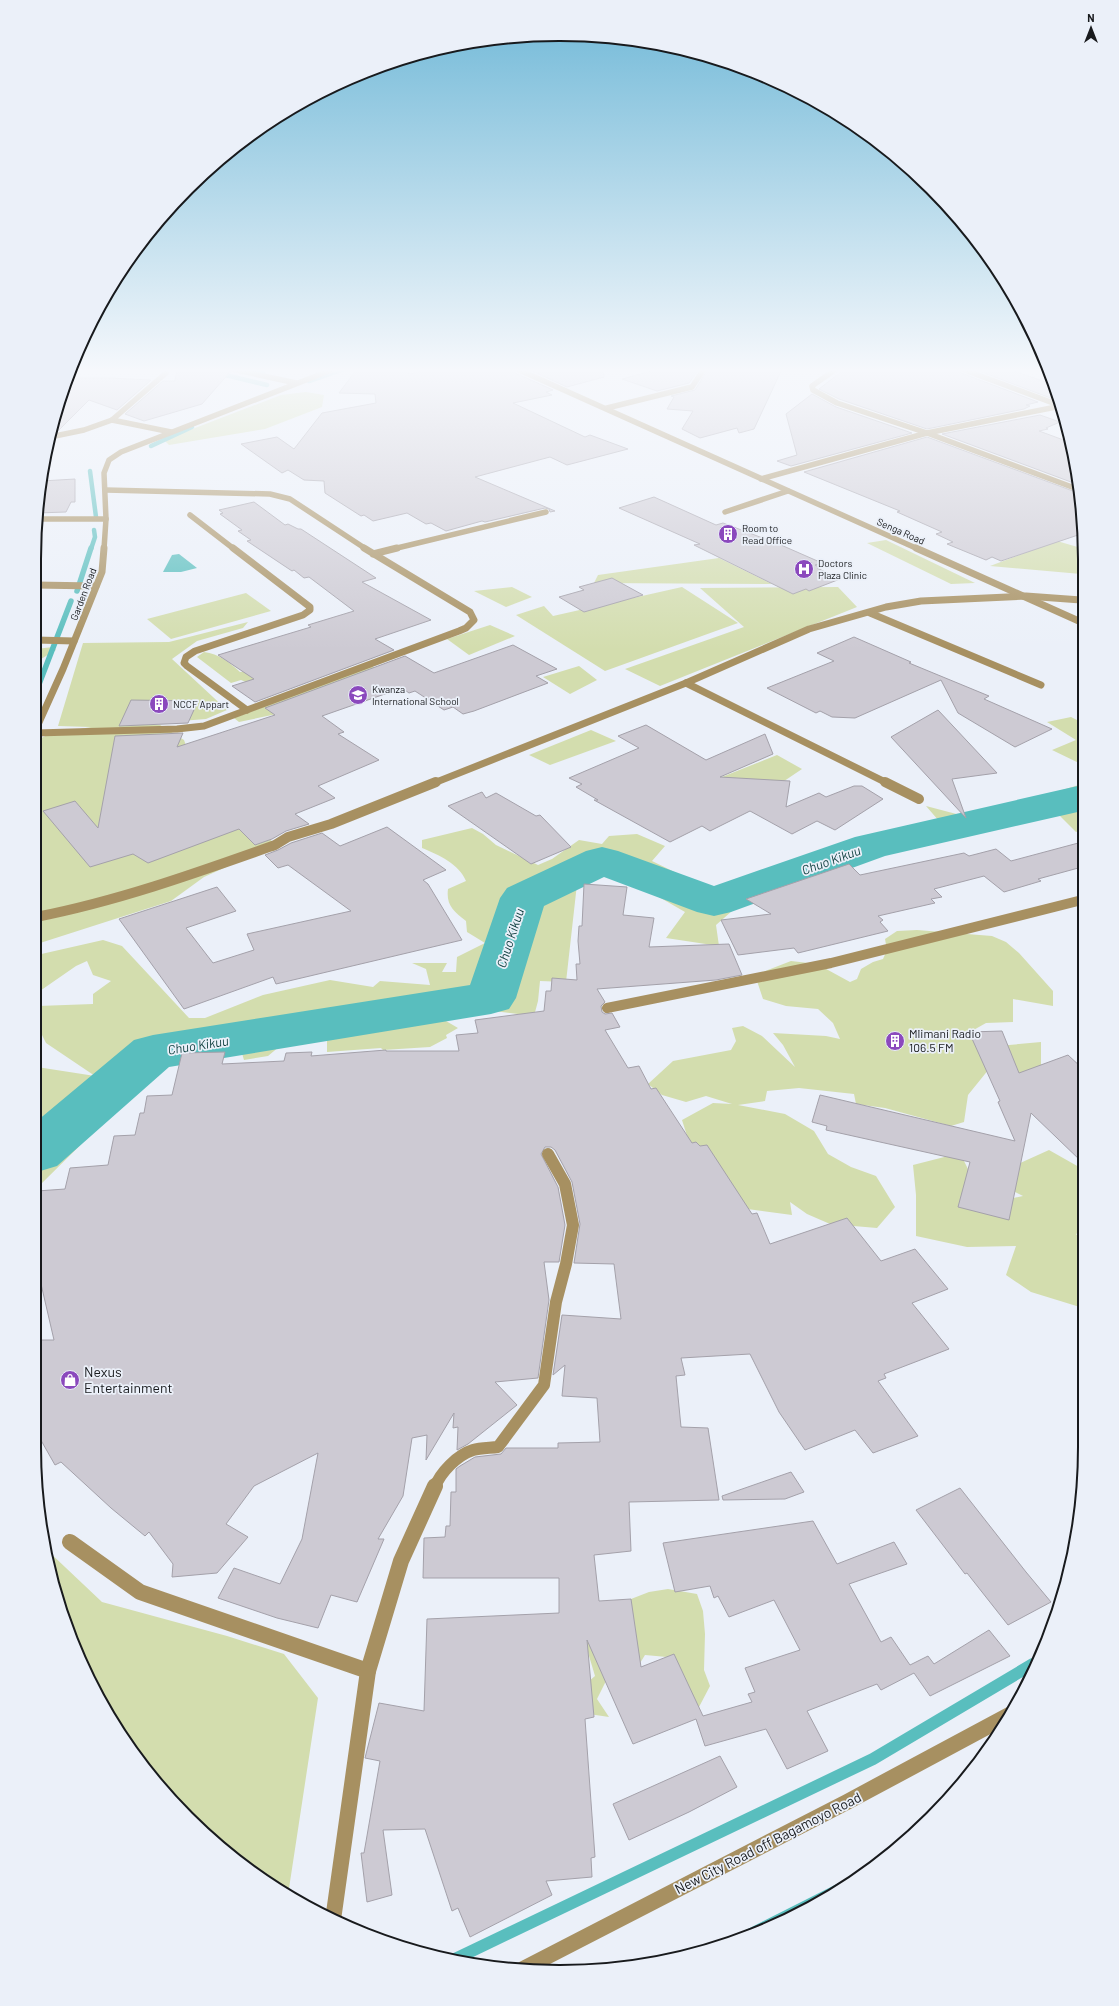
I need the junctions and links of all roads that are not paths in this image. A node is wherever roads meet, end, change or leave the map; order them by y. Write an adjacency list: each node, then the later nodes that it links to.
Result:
1 (108, 463): 7 (street, Garden Road)
2 (725, 463): 5 (street, Senga Road)
3 (820, 463): 5 (street)
4 (1006, 463): 6 (street)
5 (761, 479): 8 (street, Senga Road)
6 (1073, 487)
7 (106, 490): 13 (street, Garden Road); 14 (street)
8 (788, 491): 10 (street); 17 (street, Senga Road)
9 (546, 512): 14 (street)
10 (725, 512)
11 (190, 515): 25 (street)
12 (43, 519): 13 (street)
13 (106, 519): 16 (street, Garden Road)
14 (373, 554): 25 (street)
15 (41, 585): 16 (street)
16 (96, 586): 22 (street, Garden Road)
17 (1026, 596): 18 (street); 19 (street); 20 (street, Senga Road)
18 (1078, 600)
19 (870, 613): 23 (street); 24 (street)
20 (1078, 621)
21 (41, 640): 22 (street)
22 (74, 641): 26 (street, Garden Road)
23 (686, 683): 28 (street); 30 (street)
24 (1041, 685)
25 (247, 710): 27 (street)
26 (41, 717)
27 (41, 734)
28 (919, 799)
29 (1078, 901): 31 (street)
30 (41, 916)
31 (607, 1008)
32 (548, 1154): 34 (street)
33 (70, 1542): 34 (street)
34 (368, 1671): 36 (street)
35 (1001, 1720): 37 (street, New City Road off Bagamoyo Road)
36 (334, 1914)
37 (532, 1964)

